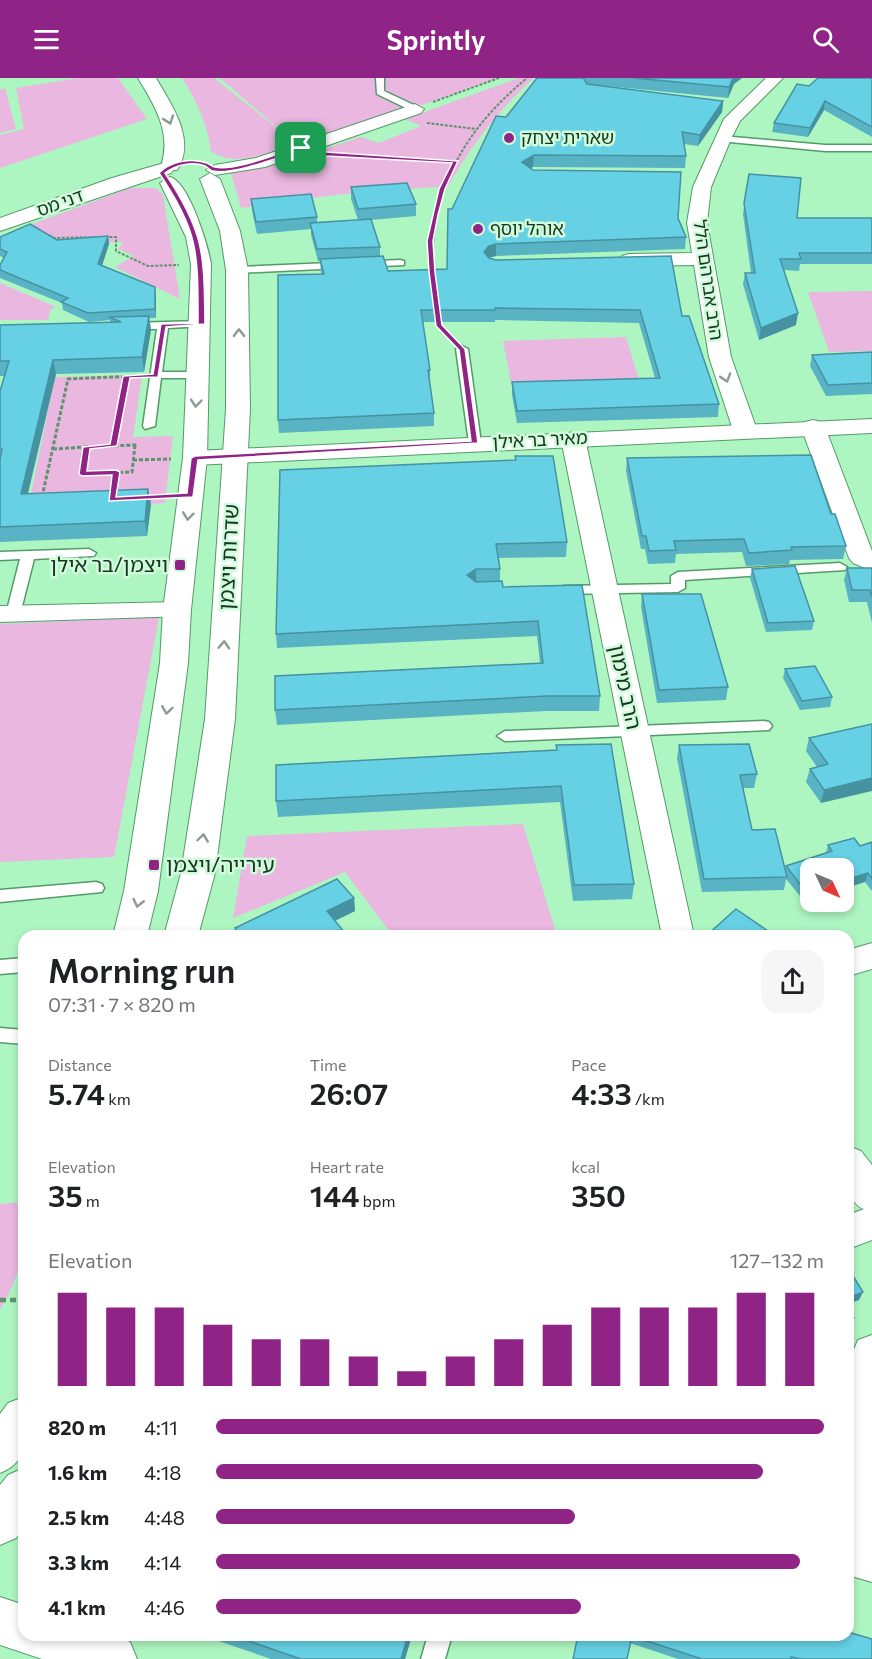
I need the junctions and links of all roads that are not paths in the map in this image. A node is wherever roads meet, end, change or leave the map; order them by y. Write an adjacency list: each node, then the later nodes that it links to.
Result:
1 (147, 78): 10 (main road, one-way to 10)
2 (380, 78): 6 (lane)
3 (775, 78): 5 (street, הרב אברהם הלל)
4 (721, 104): 5 (street)
5 (744, 107): 7 (street, הרב אברהם הלל)
6 (417, 116): 9 (street)
7 (722, 139): 8 (lane); 12 (street, הרב אברהם הלל)
8 (872, 148)
9 (203, 166): 10 (main road, דני מס); 17 (main road, שדרות ויצמן)
10 (167, 175): 13 (main road, דני מס); 18 (main road, שדרות ויצמן)
11 (683, 176): 12 (street)
12 (706, 176): 14 (street, הרב אברהם הלל)
13 (9, 222)
14 (702, 259): 15 (street); 28 (street, הרב אברהם הלל, one-way to 28)
15 (611, 261)
16 (400, 263): 17 (lane)
17 (237, 270): 31 (main road, שדרות ויצמן, one-way to 17)
18 (201, 324): 19 (lane); 23 (main road, שדרות ויצמן)
19 (163, 325): 20 (lane); 22 (lane)
20 (116, 326)
21 (462, 349): 30 (lane)
22 (156, 375): 23 (lane); 25 (lane)
23 (199, 375): 32 (main road, שדרות ויצמן, one-way to 32)
24 (872, 419): 27 (main road, מאיר בר אילן)
25 (149, 426)
26 (872, 426): 27 (main road, מאיר בר אילן)
27 (813, 427): 28 (main road, מאיר בר אילן); 36 (street)
28 (745, 430): 29 (main road, מאיר בר אילן)
29 (573, 439): 30 (main road, מאיר בר אילן); 39 (street, הרב מימון)
30 (475, 443): 31 (main road, מאיר בר אילן)
31 (234, 454): 32 (main road, מאיר בר אילן); 48 (main road, שדרות ויצמן, one-way to 31)
32 (195, 458): 40 (main road, שדרות ויצמן, one-way to 40)
33 (89, 553): 34 (lane)
34 (27, 555): 35 (lane); 41 (lane)
35 (0, 556)
36 (872, 563)
37 (840, 567): 39 (lane)
38 (546, 590): 39 (lane)
39 (605, 590): 43 (street, הרב מימון)
40 (177, 610): 41 (street); 47 (main road, שדרות ויצמן, one-way to 47)
41 (6, 614)
42 (764, 726): 43 (lane)
43 (634, 729): 44 (lane); 49 (street, הרב מימון)
44 (505, 736)
45 (96, 888): 46 (lane)
46 (0, 896)
47 (131, 930)
48 (183, 930)
49 (677, 930)
50 (872, 956): 51 (street)
51 (854, 961)
52 (18, 966): 53 (lane)
53 (0, 967)
54 (0, 1035): 55 (lane)
55 (18, 1036)
56 (854, 1170): 57 (street)
57 (872, 1195)
58 (872, 1223): 59 (street)
59 (854, 1230)
60 (872, 1354): 66 (street)
61 (18, 1399): 62 (main road)
62 (0, 1414)
63 (18, 1427): 64 (main road)
64 (0, 1451)
65 (18, 1499): 67 (main road)
66 (854, 1503)
67 (0, 1522)
68 (854, 1555): 69 (street)
69 (872, 1560)
70 (0, 1621): 71 (main road)
71 (18, 1627)
72 (60, 1641): 74 (main road)
73 (438, 1641): 75 (lane)
74 (113, 1659)
75 (433, 1659)

